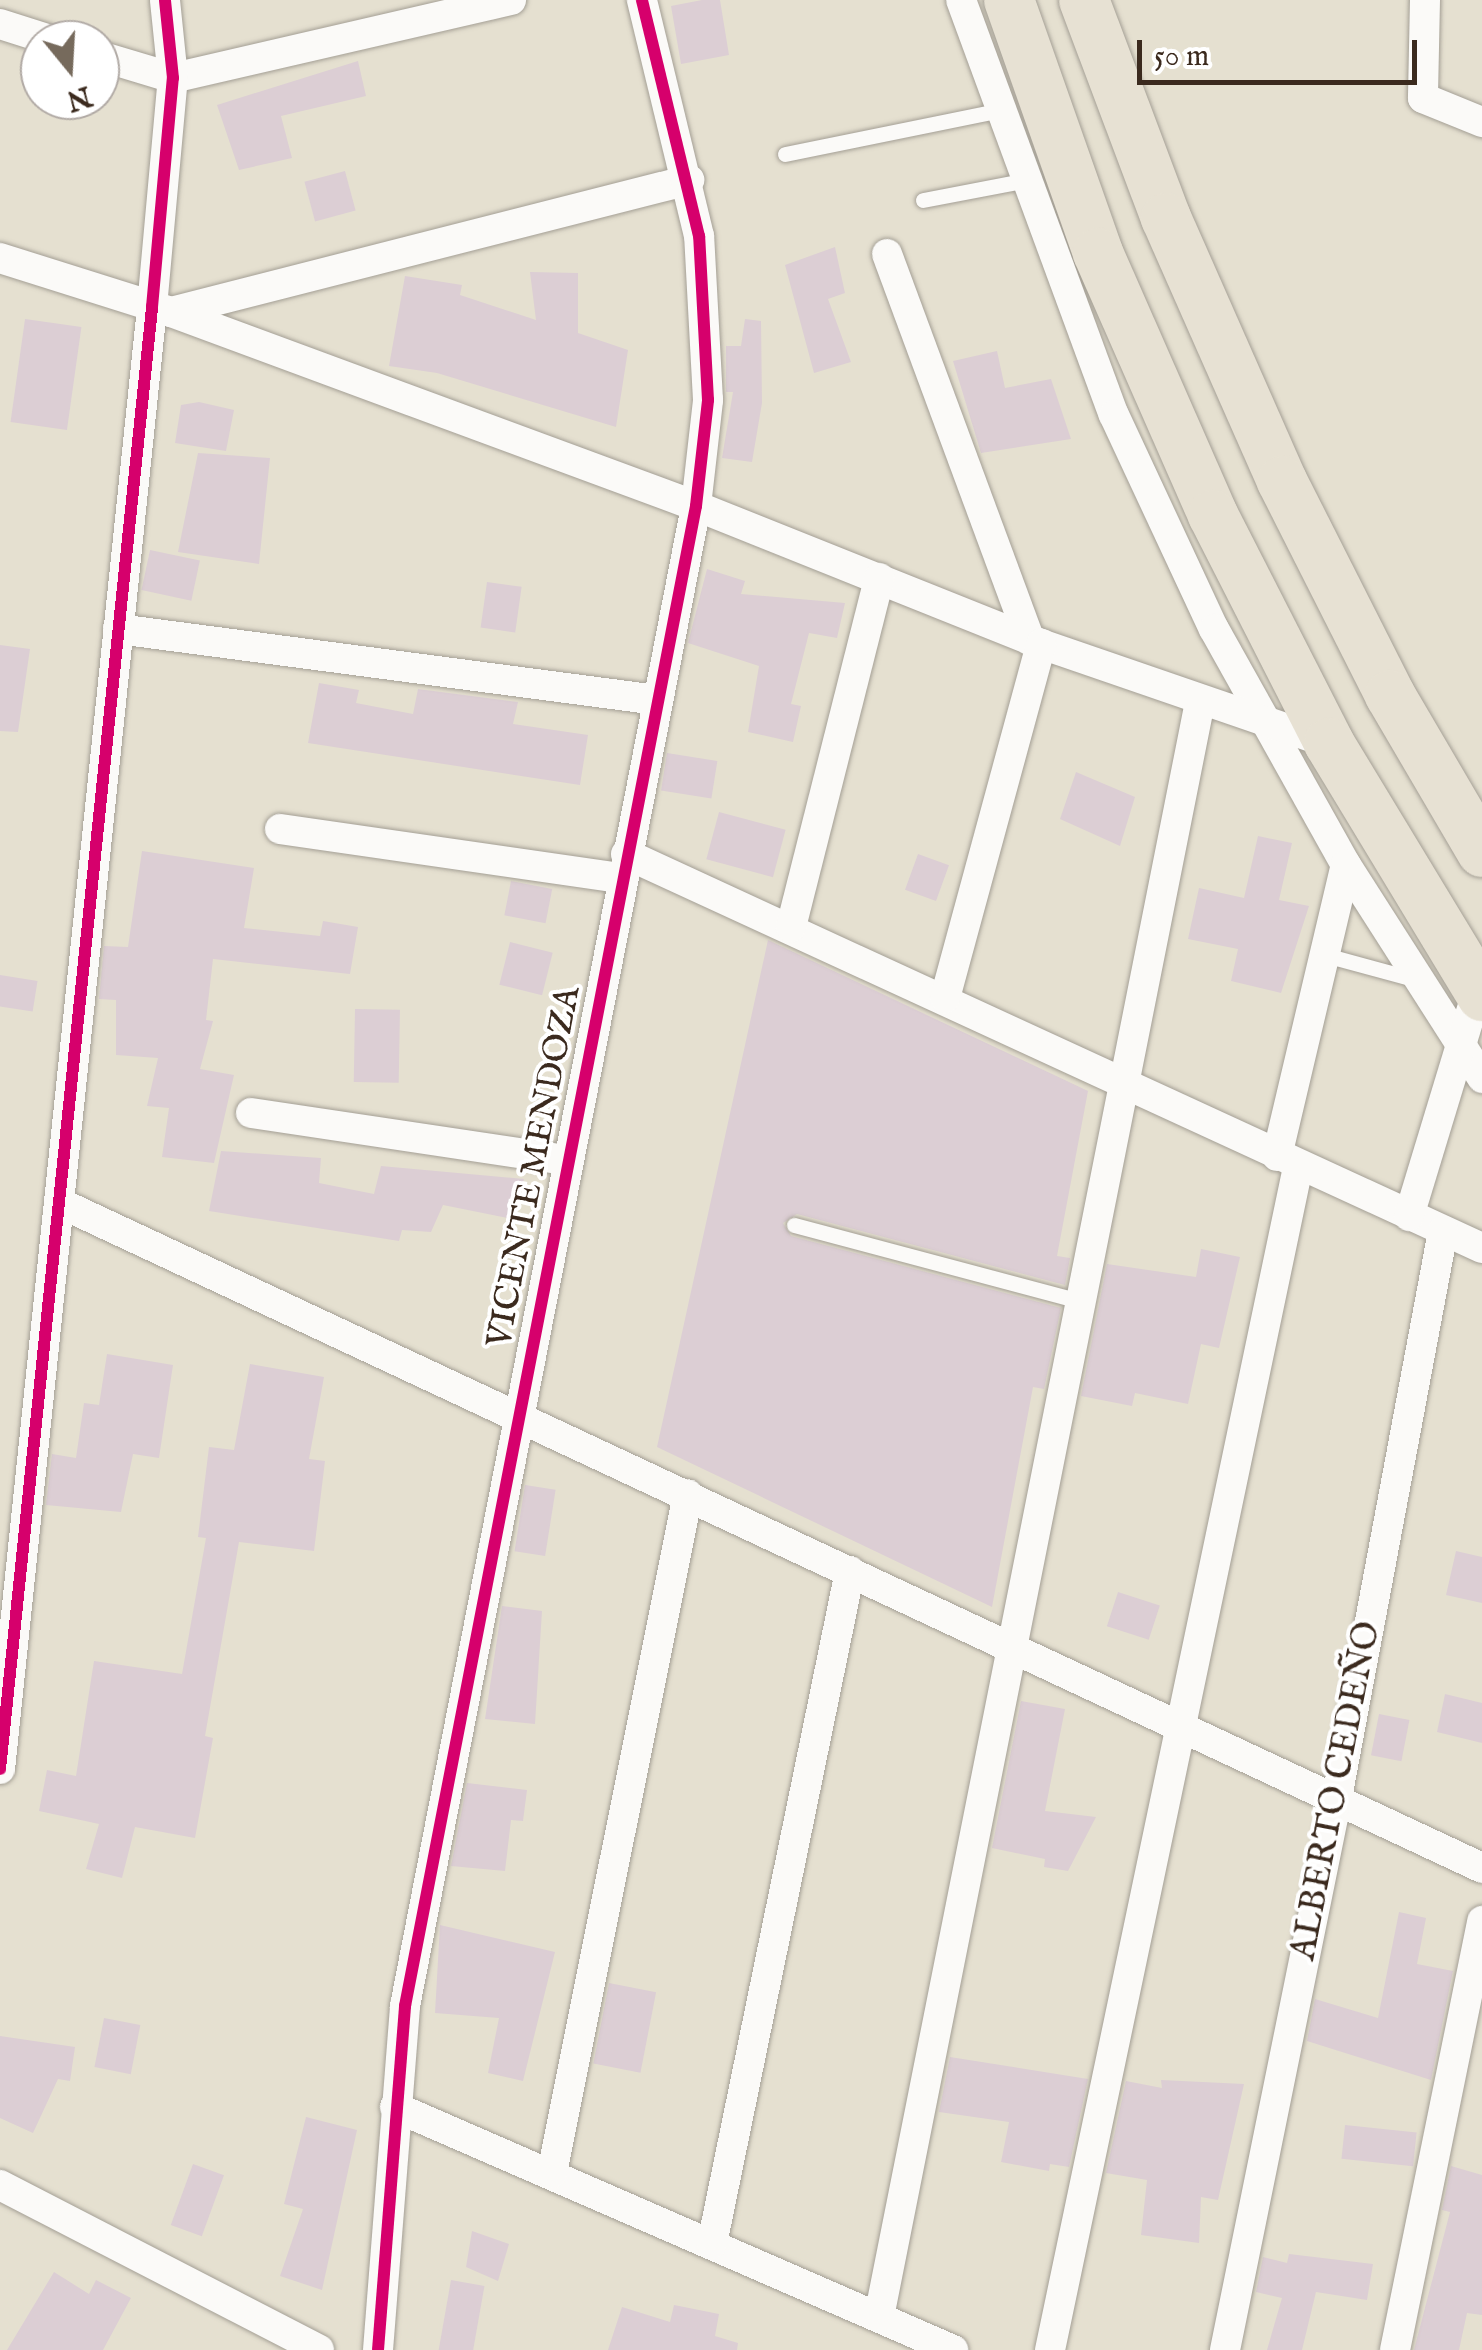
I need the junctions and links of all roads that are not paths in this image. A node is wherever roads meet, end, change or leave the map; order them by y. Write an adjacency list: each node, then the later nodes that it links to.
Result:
1 (165, 0): 9 (street)
2 (511, 0): 9 (street)
3 (642, 0): 14 (street, VICENTE MENDOZA)
4 (961, 0): 10 (street)
5 (1009, 0): 10 (main road)
6 (1084, 0): 28 (main road)
7 (1425, 0): 11 (street)
8 (120, 62): 9 (street)
9 (172, 78): 18 (street)
10 (1020, 107): 12 (lane); 13 (main road); 25 (street)
11 (1482, 122)
12 (786, 154)
13 (1066, 172): 15 (lane); 26 (main road)
14 (689, 180): 18 (street); 19 (street, VICENTE MENDOZA)
15 (923, 200)
16 (887, 254): 22 (street)
17 (0, 258): 18 (street)
18 (161, 309): 19 (street); 21 (street)
19 (696, 506): 20 (street); 23 (street, VICENTE MENDOZA)
20 (880, 578): 22 (street); 31 (street)
21 (118, 628): 23 (street); 42 (street)
22 (1036, 642): 24 (street); 35 (street)
23 (657, 700): 30 (street, VICENTE MENDOZA)
24 (1200, 702): 25 (street); 38 (street)
25 (1264, 724): 26 (street); 29 (street)
26 (1329, 743): 34 (main road)
27 (280, 829): 30 (street)
28 (1482, 852)
29 (1346, 865): 32 (street); 33 (street)
30 (624, 866): 31 (street); 40 (street, VICENTE MENDOZA)
31 (791, 927): 35 (street)
32 (1326, 955): 33 (lane); 41 (street)
33 (1418, 980): 36 (street)
34 (1480, 992): 36 (street)
35 (945, 998): 38 (street)
36 (1462, 1048): 37 (street); 43 (street)
37 (1482, 1078)
38 (1121, 1079): 41 (street); 47 (street)
39 (251, 1113): 40 (street)
40 (567, 1160): 48 (street, VICENTE MENDOZA)
41 (1287, 1161): 43 (street); 52 (street)
42 (60, 1202): 48 (street); 53 (street)
43 (1409, 1216): 45 (street)
44 (794, 1226): 47 (lane)
45 (1442, 1231): 46 (street); 54 (street, ALBERTO CEDEÑO)
46 (1482, 1248)
47 (1076, 1300): 51 (street)
48 (517, 1417): 49 (street); 57 (street, VICENTE MENDOZA)
49 (688, 1494): 50 (street); 58 (street)
50 (850, 1571): 51 (street); 60 (street)
51 (1011, 1647): 52 (street); 61 (street)
52 (1177, 1727): 54 (street); 65 (street)
53 (0, 1770)
54 (1336, 1803): 55 (street); 66 (street, ALBERTO CEDEÑO)
55 (1482, 1868)
56 (1482, 1921): 67 (street)
57 (395, 2107): 58 (street); 63 (street, VICENTE MENDOZA)
58 (552, 2173): 60 (street)
59 (0, 2184): 62 (street)
60 (712, 2244): 61 (street)
61 (879, 2317): 64 (street)
62 (319, 2350)
63 (378, 2350)
64 (953, 2350)
65 (1050, 2350)
66 (1224, 2350)
67 (1394, 2350)

